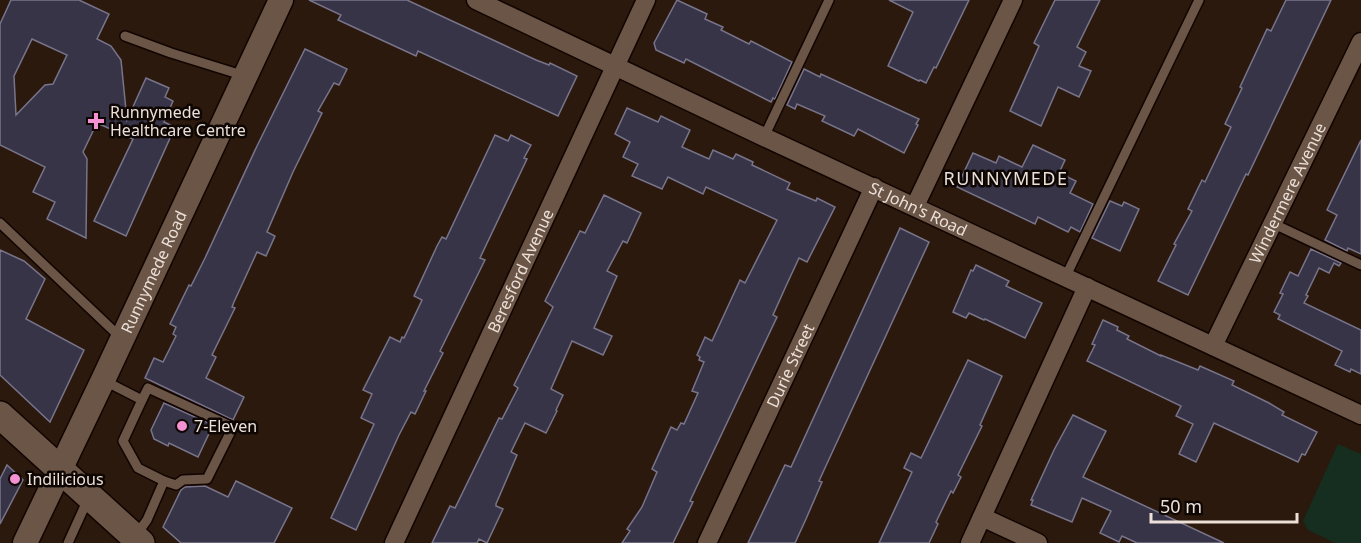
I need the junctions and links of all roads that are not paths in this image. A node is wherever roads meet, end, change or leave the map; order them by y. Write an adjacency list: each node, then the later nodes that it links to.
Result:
1 (281, 0): 10 (street, Runnymede Road)
2 (476, 0): 9 (street, St John's Road)
3 (646, 0): 9 (street, Beresford Avenue)
4 (829, 0): 11 (lane)
5 (1013, 0): 13 (street)
6 (1199, 0): 17 (lane)
7 (125, 36): 10 (lane)
8 (1361, 42): 15 (street, Windermere Avenue)
9 (615, 66): 11 (street, St John's Road); 32 (street, Beresford Avenue)
10 (245, 76): 19 (street, Runnymede Road)
11 (764, 137): 12 (street, St John's Road)
12 (874, 187): 13 (street, St John's Road); 33 (street, Durie Street)
13 (915, 206): 17 (street, St John's Road)
14 (0, 223): 19 (lane)
15 (1274, 224): 16 (lane); 20 (street, Windermere Avenue)
16 (1361, 265)
17 (1065, 278): 18 (street, St John's Road)
18 (1087, 287): 20 (street, St John's Road); 28 (street)
19 (122, 338): 21 (street, Runnymede Road)
20 (1214, 346): 24 (street, St John's Road)
21 (104, 380): 22 (lane); 25 (street, Runnymede Road)
22 (142, 400): 26 (lane); 26 (lane)
23 (0, 415): 25 (main road)
24 (1361, 416)
25 (60, 471): 27 (main road); 30 (street, Runnymede Road)
26 (164, 481): 29 (lane)
27 (89, 496): 29 (main road); 31 (lane)
28 (982, 517): 34 (street); 35 (street)
29 (138, 540)
30 (25, 543)
31 (68, 543)
32 (394, 543)
33 (707, 543)
34 (970, 543)
35 (1038, 543)

